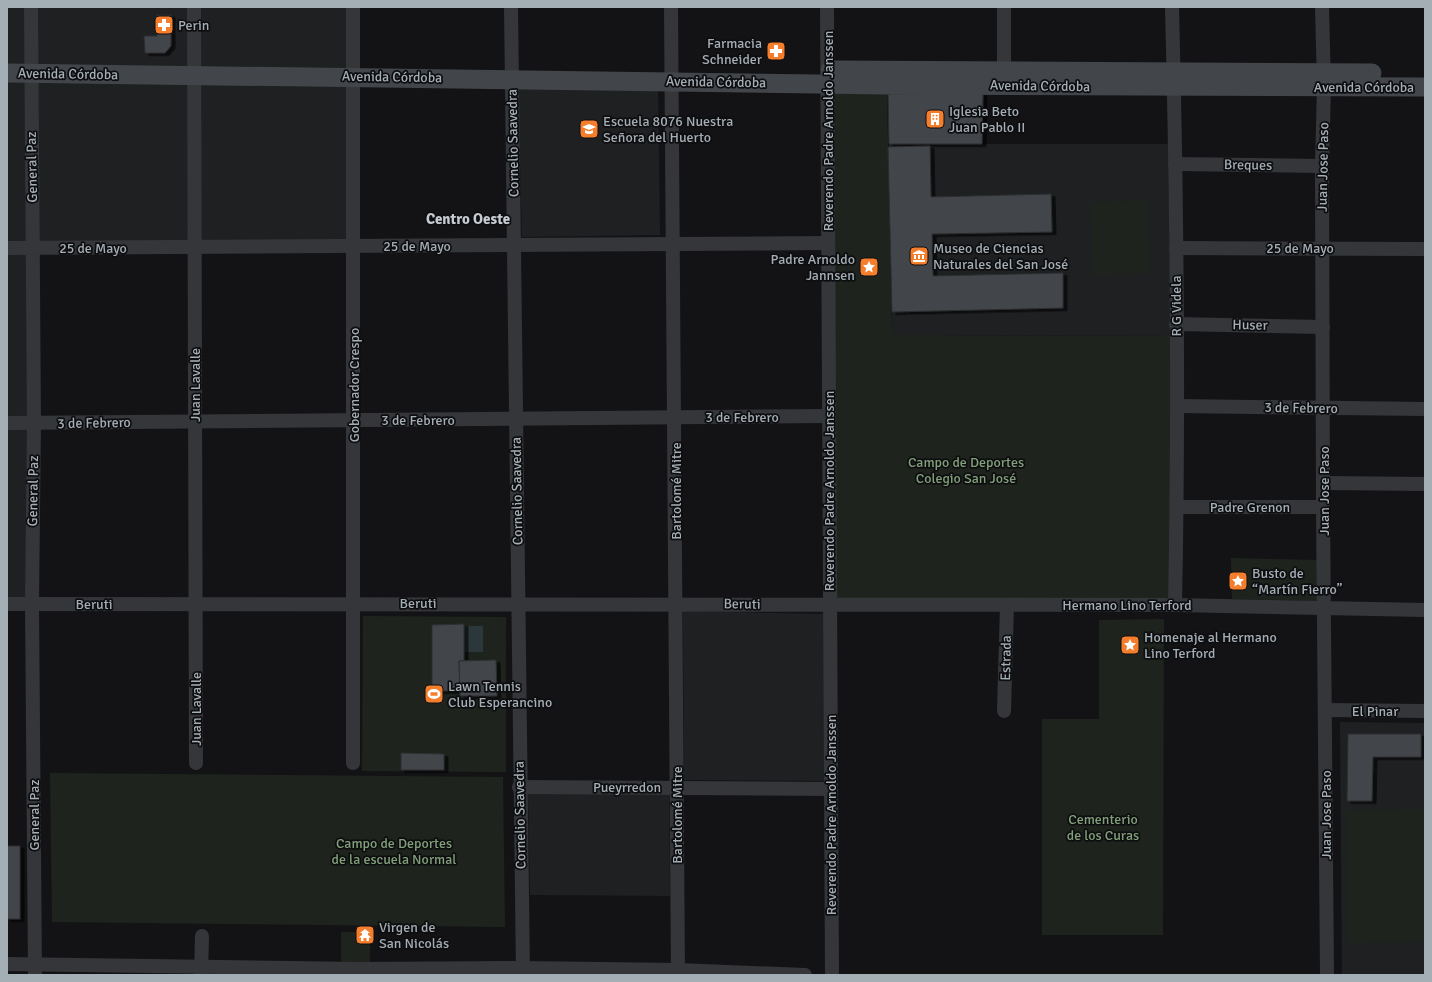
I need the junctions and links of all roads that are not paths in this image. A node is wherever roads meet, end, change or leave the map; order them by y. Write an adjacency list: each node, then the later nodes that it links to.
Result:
1 (31, 7): 11 (street, General Paz)
2 (194, 7): 12 (street, Juan Lavalle)
3 (353, 7): 13 (street, Gobernador Crespo)
4 (511, 7): 16 (street, Cornelio Saavedra)
5 (671, 7): 18 (street, Bartolomé Mitre)
6 (827, 7): 19 (street, Reverendo Padre Arnoldo Janssen)
7 (1004, 7): 14 (street)
8 (1172, 7): 20 (street, R G Videla)
9 (1322, 7): 21 (street, Juan Jose Paso)
10 (7, 61): 11 (main road, Avenida Córdoba)
11 (31, 67): 12 (main road, Avenida Córdoba); 15 (main road, Avenida Córdoba); 31 (street, General Paz)
12 (195, 69): 13 (main road, Avenida Córdoba); 29 (street, Juan Lavalle)
13 (353, 71): 16 (main road, Avenida Córdoba); 28 (street, Gobernador Crespo)
14 (1004, 72): 19 (main road, Avenida Córdoba); 20 (main road, Avenida Córdoba)
15 (7, 73)
16 (511, 73): 18 (main road, Avenida Córdoba); 27 (street, Cornelio Saavedra)
17 (1425, 74): 21 (main road, Avenida Córdoba)
18 (671, 75): 19 (main road, Avenida Córdoba); 26 (street, Bartolomé Mitre)
19 (827, 76): 20 (main road, Avenida Córdoba); 25 (street, Reverendo Padre Arnoldo Janssen)
20 (1174, 80): 21 (main road, Avenida Córdoba); 23 (street, R G Videla)
21 (1324, 80): 22 (main road, Avenida Córdoba); 24 (street, Juan Jose Paso)
22 (1425, 87)
23 (1175, 164): 24 (street, Breques); 32 (street, R G Videla)
24 (1322, 166): 33 (street, Juan Jose Paso)
25 (828, 243): 26 (street, 25 de Mayo); 40 (street, Reverendo Padre Arnoldo Janssen)
26 (674, 244): 27 (street, 25 de Mayo); 41 (street, Bartolomé Mitre)
27 (514, 245): 28 (street, 25 de Mayo); 42 (street, Cornelio Saavedra)
28 (354, 246): 29 (street, 25 de Mayo); 43 (street, Gobernador Crespo)
29 (194, 247): 31 (street, 25 de Mayo); 44 (street, Juan Lavalle)
30 (7, 248): 31 (street, 25 de Mayo)
31 (33, 248): 46 (street, General Paz)
32 (1176, 248): 33 (street, 25 de Mayo); 35 (street, R G Videla)
33 (1323, 248): 34 (street, 25 de Mayo); 36 (street, Juan Jose Paso)
34 (1425, 249)
35 (1176, 324): 36 (street, Huser); 37 (street, R G Videla)
36 (1323, 326): 38 (street, Juan Jose Paso)
37 (1177, 406): 38 (street, 3 de Febrero); 49 (street, R G Videla)
38 (1324, 408): 39 (street, 3 de Febrero); 47 (street, Juan Jose Paso)
39 (1425, 409)
40 (829, 416): 41 (street, 3 de Febrero); 57 (street, Reverendo Padre Arnoldo Janssen)
41 (675, 418): 42 (street, 3 de Febrero); 54 (street, Bartolomé Mitre)
42 (516, 419): 43 (street, 3 de Febrero); 53 (street, Cornelio Saavedra)
43 (354, 420): 44 (street, 3 de Febrero); 52 (street, Gobernador Crespo)
44 (195, 422): 46 (street, 3 de Febrero); 51 (street, Juan Lavalle)
45 (7, 423): 46 (street, 3 de Febrero)
46 (34, 423): 56 (street, General Paz)
47 (1324, 483): 48 (street); 50 (street, Juan Jose Paso)
48 (1425, 484)
49 (1177, 507): 50 (street, Padre Grenon); 59 (street, R G Videla)
50 (1323, 507): 60 (street, Juan Jose Paso)
51 (196, 603): 52 (street, Beruti); 56 (street, Beruti); 65 (street, Juan Lavalle)
52 (354, 603): 53 (street, Beruti); 66 (street, Gobernador Crespo)
53 (518, 603): 54 (street, Beruti); 67 (street, Cornelio Saavedra)
54 (677, 603): 57 (street, Beruti); 68 (street, Bartolomé Mitre)
55 (7, 604): 56 (street, Beruti)
56 (32, 604): 72 (street, General Paz)
57 (830, 605): 58 (street, Hermano Lino Terford); 69 (street, Reverendo Padre Arnoldo Janssen)
58 (1007, 605): 59 (street, Hermano Lino Terford); 63 (street, Estrada)
59 (1175, 605): 60 (street, Hermano Lino Terford)
60 (1325, 608): 61 (street, Hermano Lino Terford); 62 (street, Juan Jose Paso)
61 (1425, 610)
62 (1326, 710): 64 (street, El Pinar); 79 (street, Juan Jose Paso)
63 (1004, 711)
64 (1425, 711)
65 (196, 763)
66 (353, 763)
67 (519, 787): 68 (street, Pueyrredon); 75 (street, Cornelio Saavedra)
68 (677, 787): 69 (street, Pueyrredon); 76 (street, Bartolomé Mitre)
69 (831, 788): 78 (street, Reverendo Padre Arnoldo Janssen)
70 (202, 936): 73 (street)
71 (7, 964): 72 (street)
72 (35, 970): 73 (street)
73 (201, 971): 74 (street)
74 (358, 972): 75 (street)
75 (523, 972): 76 (street)
76 (678, 973): 77 (street)
77 (805, 975)
78 (832, 975)
79 (1327, 975)

